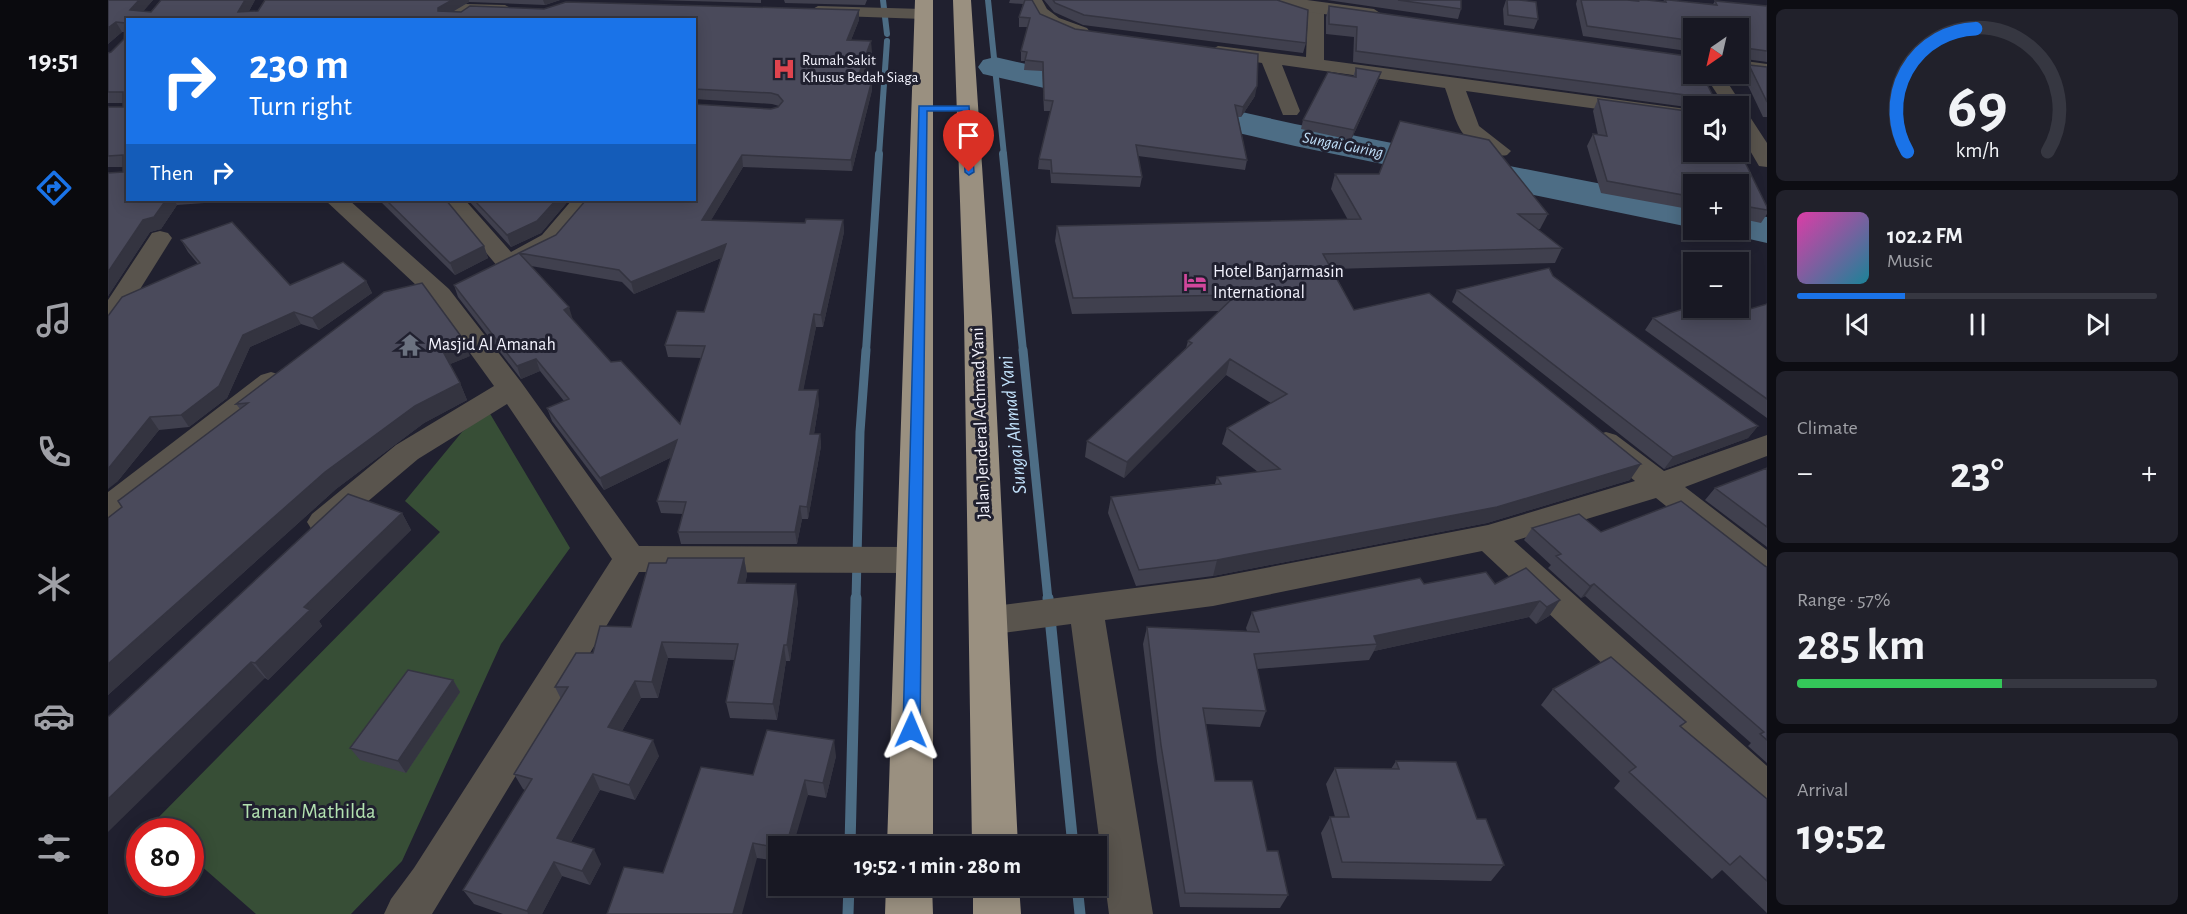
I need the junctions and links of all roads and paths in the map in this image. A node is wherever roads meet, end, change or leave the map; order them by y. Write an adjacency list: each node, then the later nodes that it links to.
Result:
1 (962, 0): 18 (highway, Jalan Jenderal Achmad Yani)
2 (1034, 0): 10 (street)
3 (1267, 0): 4 (street)
4 (1316, 7): 9 (street); 13 (street)
5 (916, 9): 7 (street); 17 (highway)
6 (520, 10): 8 (street)
7 (802, 11)
8 (454, 18)
9 (1396, 18)
10 (1104, 35)
11 (1199, 48): 12 (street)
12 (1270, 58): 13 (street); 19 (street)
13 (1315, 63): 16 (street)
14 (1749, 68): 15 (street)
15 (1767, 70)
16 (1453, 82): 20 (street); 22 (street)
17 (923, 97): 18 (highway); 38 (highway)
18 (965, 97): 41 (highway, Jalan Jenderal Achmad Yani)
19 (1290, 111)
20 (1683, 115)
21 (1749, 123): 23 (street)
22 (1500, 151)
23 (1767, 161)
24 (337, 201): 30 (street)
25 (454, 201): 26 (street)
26 (583, 201)
27 (160, 238): 28 (street)
28 (108, 320)
29 (294, 363): 34 (street)
30 (511, 389): 36 (street); 37 (street)
31 (1587, 426): 33 (street)
32 (1761, 434): 33 (street)
33 (1660, 485): 35 (street); 39 (street)
34 (108, 509)
35 (1488, 537): 40 (street); 42 (street)
36 (305, 538)
37 (630, 560): 38 (street); 47 (street)
38 (903, 560): 43 (highway)
39 (1767, 568)
40 (1086, 609): 41 (street); 50 (street)
41 (987, 621): 44 (highway, Jalan Jenderal Achmad Yani)
42 (1767, 792)
43 (910, 836)
44 (995, 836)
45 (909, 896): 48 (highway)
46 (996, 896): 49 (highway)
47 (406, 914)
48 (909, 914)
49 (997, 914)
50 (1131, 914)

